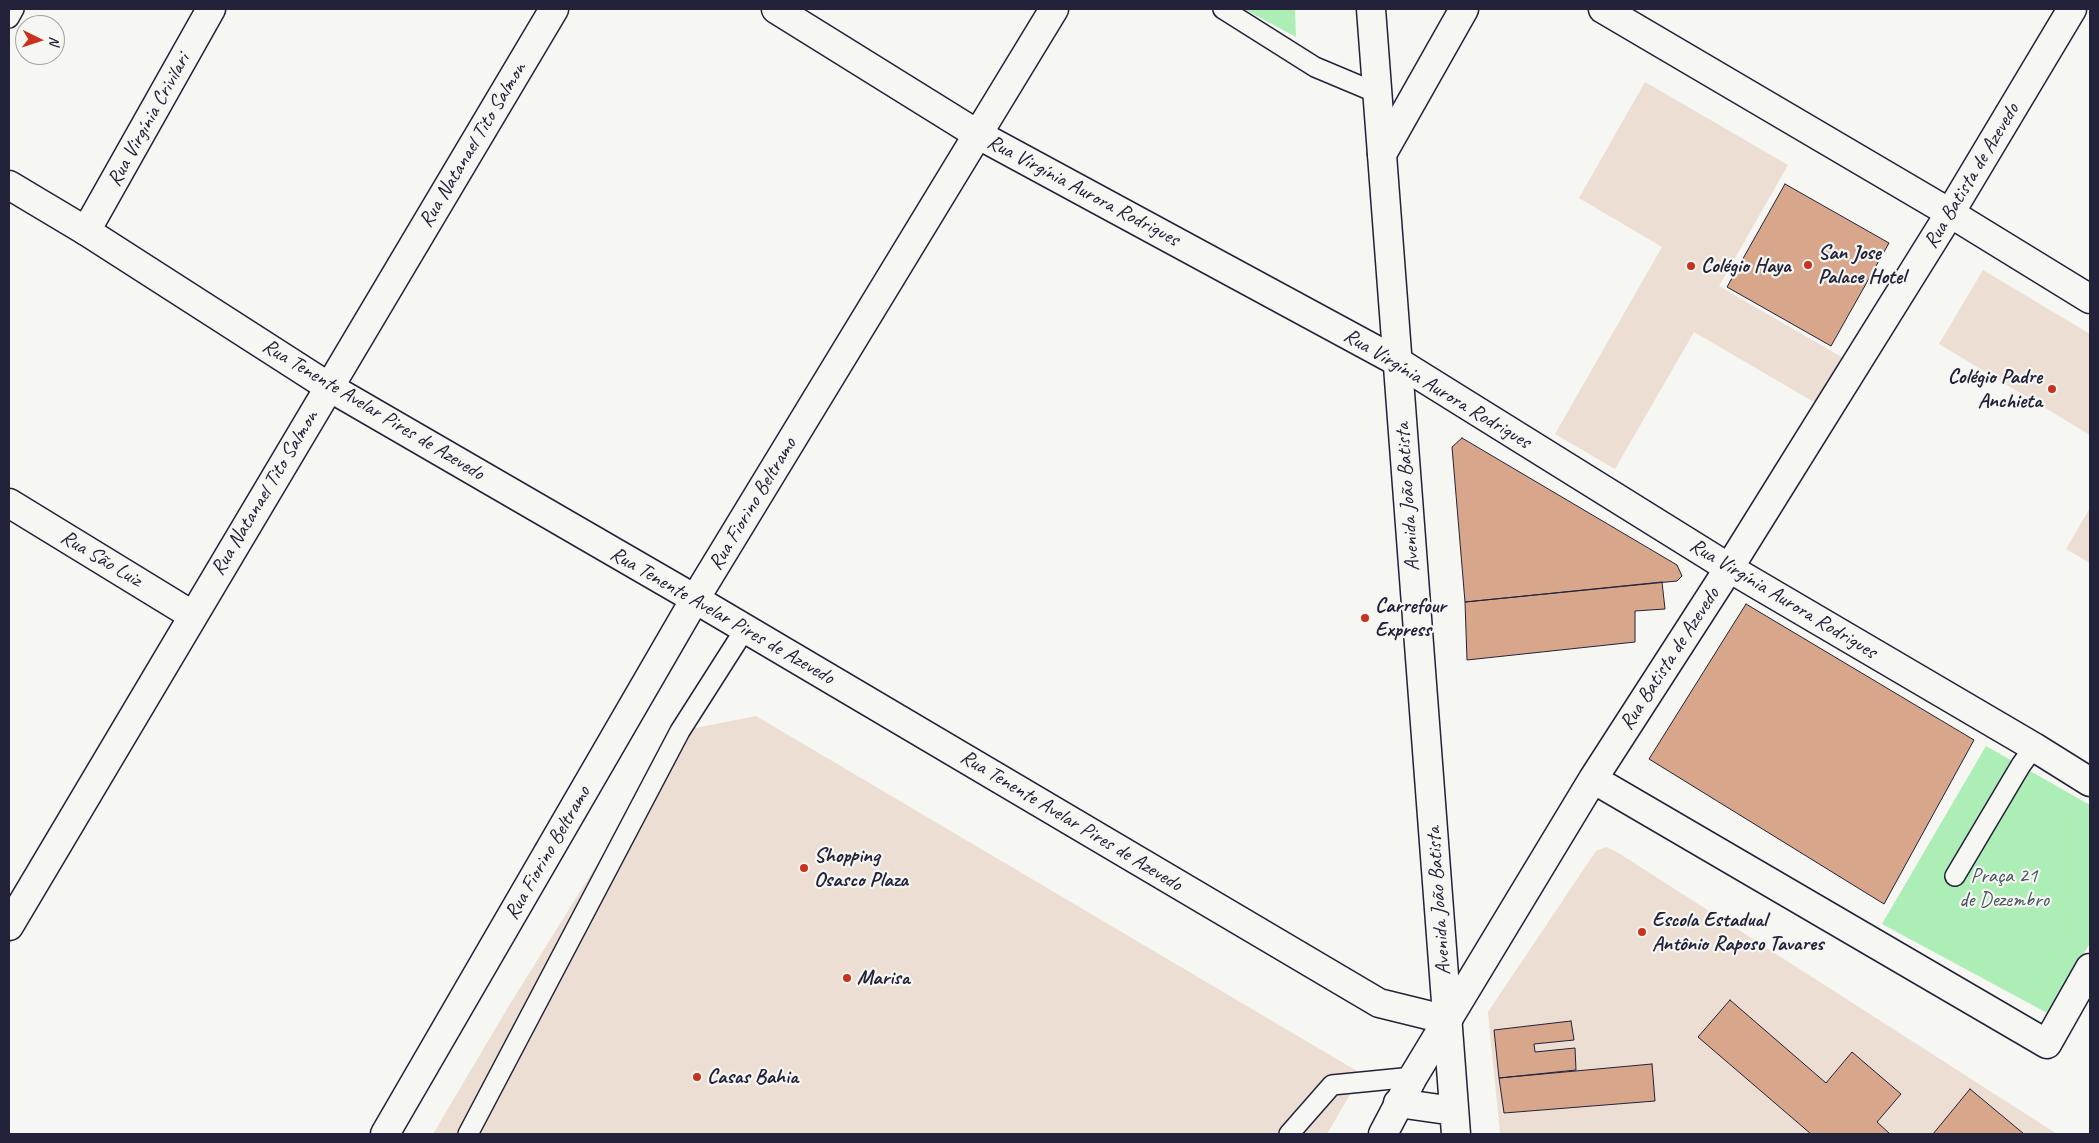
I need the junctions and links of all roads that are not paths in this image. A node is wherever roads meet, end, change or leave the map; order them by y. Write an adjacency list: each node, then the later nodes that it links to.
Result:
1 (14, 9): 11 (lane)
2 (212, 9): 17 (street, Rua Virgínia Crivilari)
3 (554, 9): 20 (street, Rua Natanael Tito Salmon)
4 (776, 9): 13 (street, Rua Virgínia Aurora Rodrigues)
5 (1054, 9): 13 (street, Rua Fiorino Beltramo)
6 (1223, 9): 12 (lane)
7 (1371, 9): 12 (street, Avenida João Batista)
8 (1464, 9): 14 (street)
9 (1603, 9): 16 (street)
10 (2072, 9): 16 (street, Rua Batista de Azevedo)
11 (9, 18)
12 (1378, 94): 14 (street, Avenida João Batista)
13 (977, 134): 19 (street, Rua Virgínia Aurora Rodrigues); 23 (street, Rua Fiorino Beltramo)
14 (1382, 154): 19 (street, Avenida João Batista)
15 (9, 184): 17 (street, Rua Tenente Avelar Pires de Azevedo)
16 (1950, 213): 18 (street); 22 (street, Rua Batista de Azevedo)
17 (86, 231): 20 (street, Rua Tenente Avelar Pires de Azevedo)
18 (2090, 299)
19 (1398, 362): 22 (street, Rua Virgínia Aurora Rodrigues); 32 (street, Avenida João Batista)
20 (329, 387): 23 (street, Rua Tenente Avelar Pires de Azevedo); 24 (street, Rua Natanael Tito Salmon)
21 (9, 503): 24 (street, Rua São Luiz)
22 (1728, 568): 26 (street, Rua Virgínia Aurora Rodrigues); 27 (street, Rua Batista de Azevedo)
23 (695, 599): 25 (street, Rua Tenente Avelar Pires de Azevedo); 36 (street, Rua Fiorino Beltramo)
24 (192, 615): 30 (street, Rua Natanael Tito Salmon)
25 (744, 628): 32 (street, Rua Tenente Avelar Pires de Azevedo); 37 (lane)
26 (2034, 747): 28 (street, Rua Virgínia Aurora Rodrigues); 29 (lane)
27 (1593, 779): 31 (street); 32 (street, Rua Batista de Azevedo)
28 (2090, 782)
29 (1955, 876)
30 (11, 914)
31 (2090, 968)
32 (1448, 1020): 33 (street, Rua Batista de Azevedo); 35 (street, Avenida João Batista)
33 (1413, 1078): 34 (street, Rua Batista de Azevedo); 38 (lane)
34 (1398, 1102): 35 (street); 39 (street, Rua Batista de Azevedo)
35 (1455, 1123)
36 (385, 1134)
37 (468, 1134)
38 (1289, 1134)
39 (1383, 1134)

